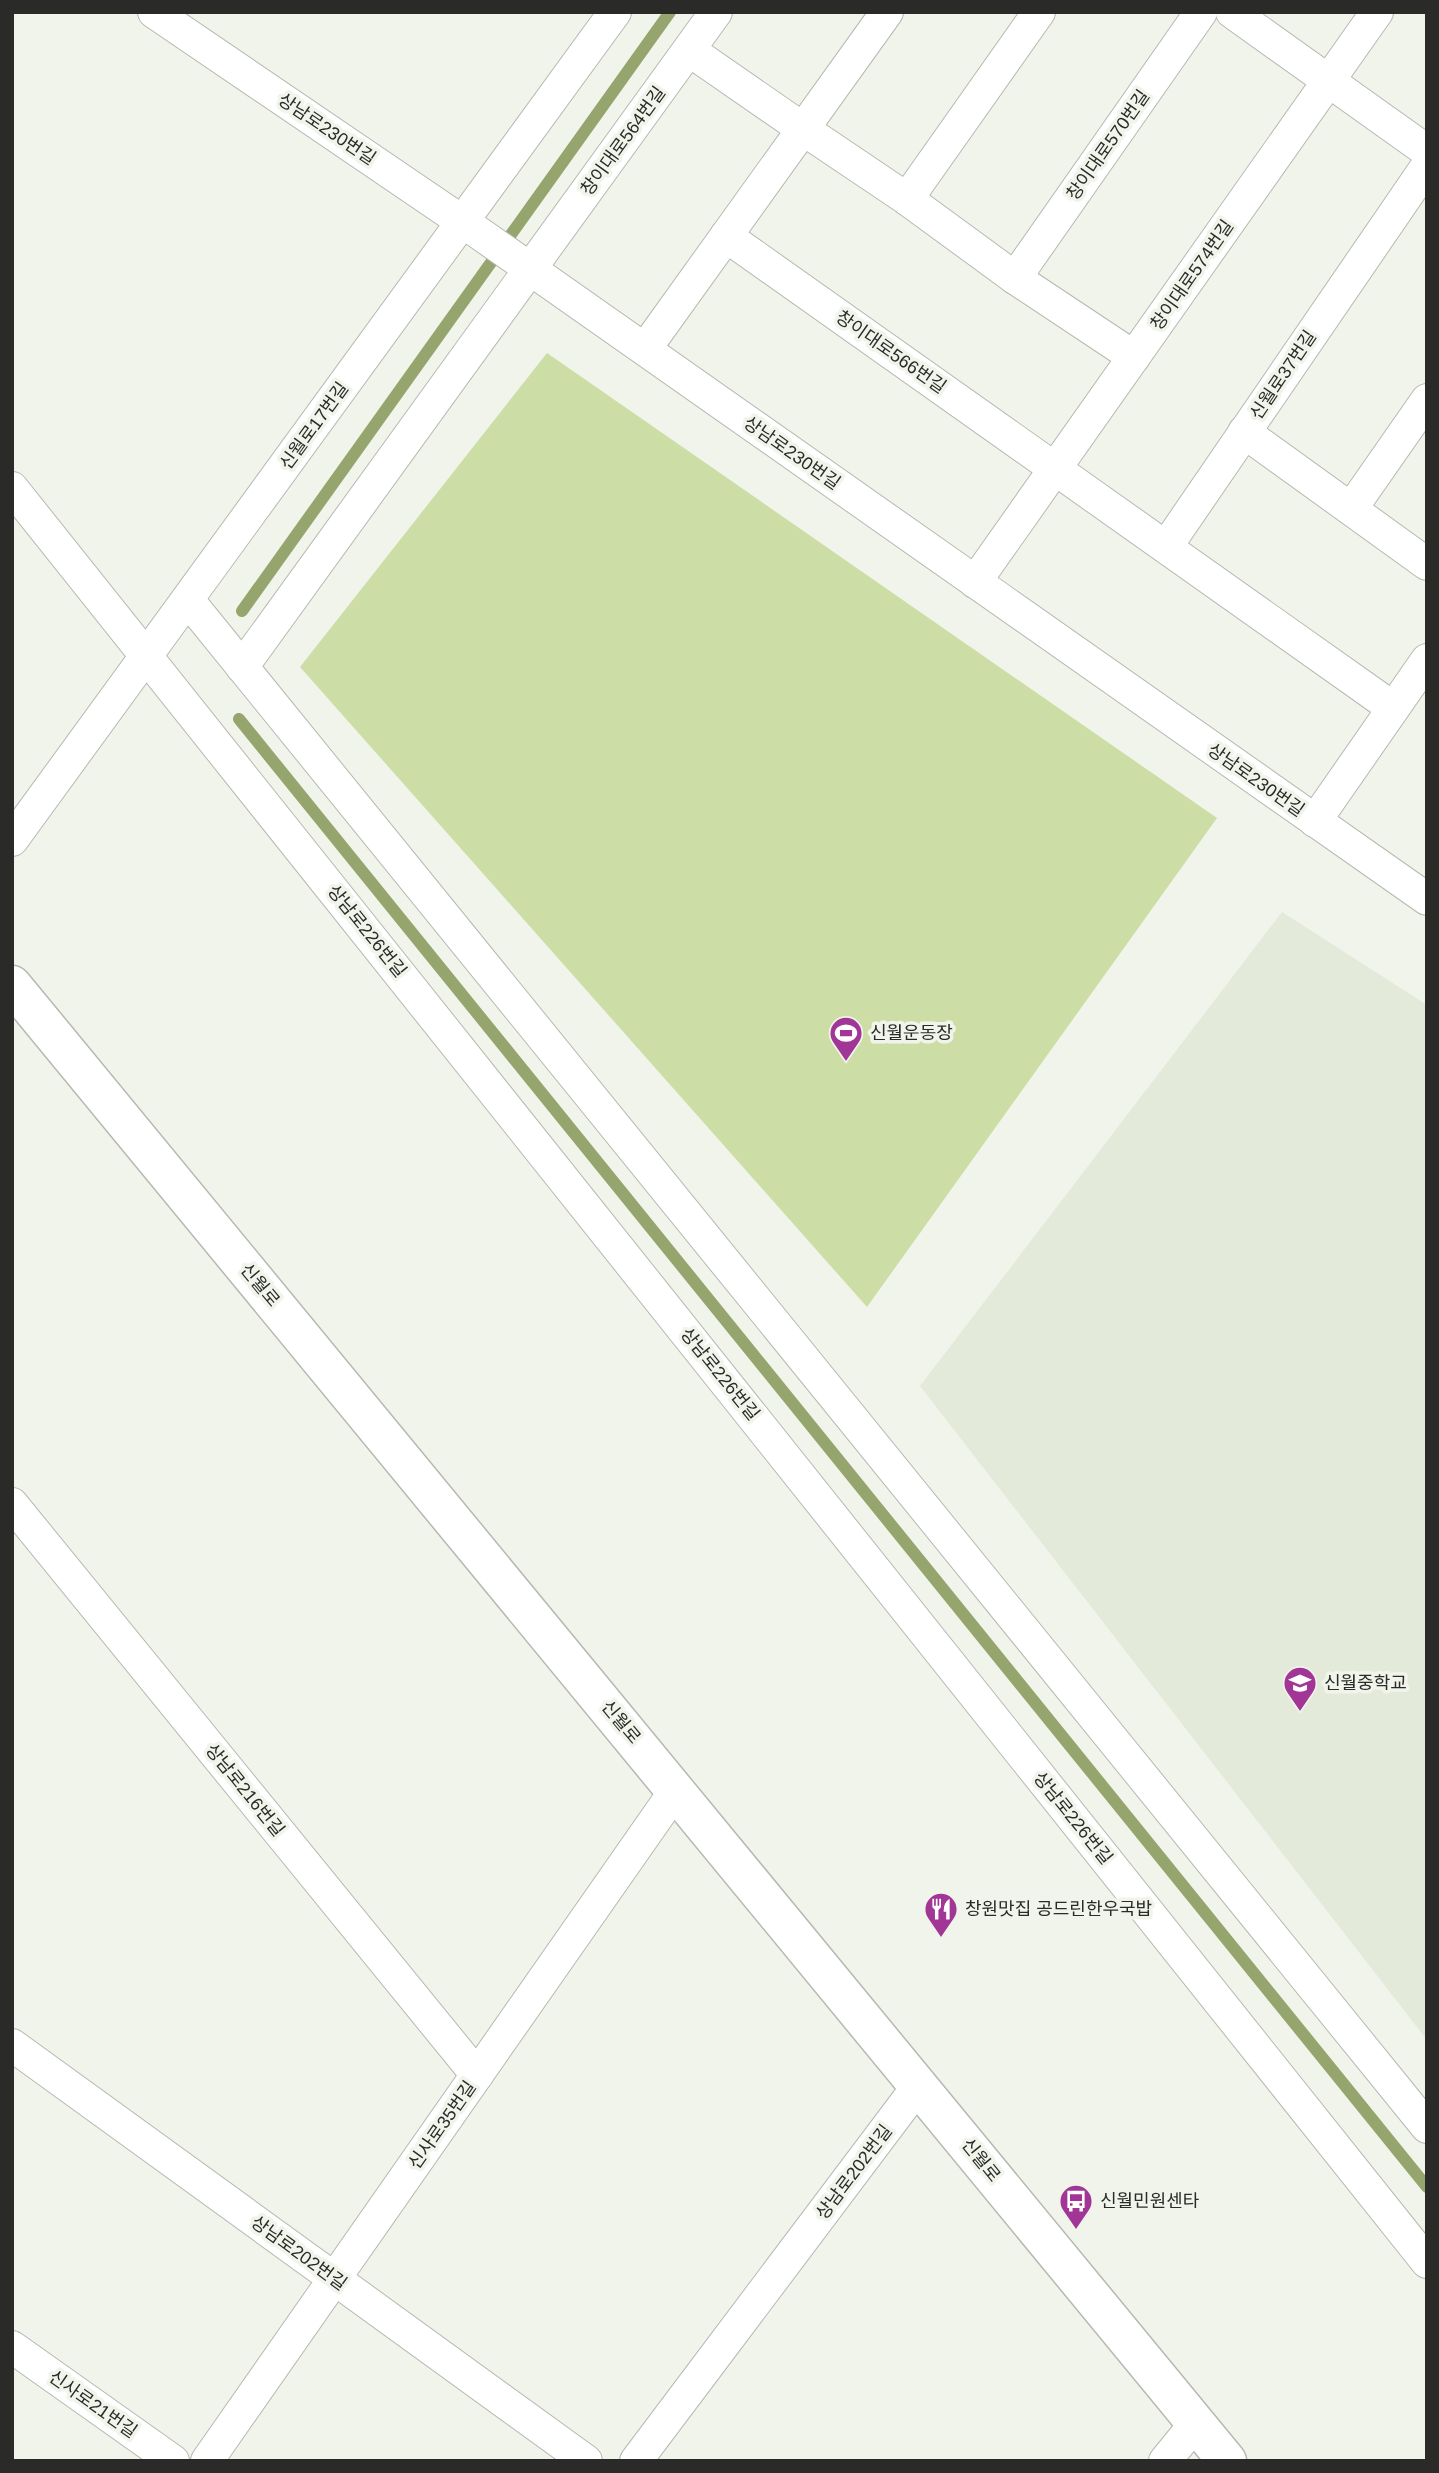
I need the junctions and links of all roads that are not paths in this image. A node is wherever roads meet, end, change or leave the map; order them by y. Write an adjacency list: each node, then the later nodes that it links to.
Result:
1 (155, 12): 15 (street, 상남로230번길)
2 (615, 12): 15 (street, 신월로17번길)
3 (716, 12): 9 (street, 창이대로564번길)
4 (887, 12): 11 (street)
5 (1039, 12): 14 (street)
6 (1201, 12): 18 (street, 창이대로570번길)
7 (1232, 12): 10 (street)
8 (1377, 12): 10 (street, 창이대로574번길)
9 (689, 50): 11 (street); 17 (street, 창이대로564번길)
10 (1328, 81): 12 (street); 20 (street, 창이대로574번길)
11 (803, 130): 14 (street); 16 (street)
12 (1427, 151)
13 (1427, 166): 22 (street, 신월로37번길)
14 (907, 199): 18 (street)
15 (471, 227): 17 (street, 상남로230번길); 29 (street, 신월로17번길)
16 (726, 236): 19 (street); 23 (street, 창이대로566번길)
17 (526, 266): 19 (street, 상남로230번길); 32 (street, 창이대로564번길)
18 (1015, 278): 20 (street)
19 (645, 349): 28 (street, 상남로230번길)
20 (1134, 357): 23 (street, 창이대로574번길)
21 (1427, 400): 25 (street)
22 (1244, 432): 25 (street, 신월로37번길); 26 (street)
23 (1055, 468): 26 (street); 28 (street, 창이대로574번길)
24 (12, 488): 30 (street, 상남로226번길)
25 (1351, 509): 27 (street, 신월로37번길)
26 (1166, 547): 33 (street)
27 (1427, 564)
28 (975, 582): 34 (street, 상남로230번길)
29 (188, 600): 30 (street, 신월로17번길); 32 (street)
30 (147, 655): 35 (street, 신월로17번길); 44 (street, 상남로226번길)
31 (1427, 660): 33 (street)
32 (242, 667): 43 (street)
33 (1393, 708): 34 (street)
34 (1315, 821): 36 (street, 상남로230번길)
35 (12, 840)
36 (1427, 899)
37 (12, 985): 39 (street, 신월로)
38 (12, 1504): 41 (street, 상남로216번길)
39 (677, 1790): 41 (street, 신사로35번길); 42 (street, 신월로)
40 (12, 2045): 45 (street, 상남로202번길)
41 (477, 2076): 45 (street, 신사로35번길)
42 (919, 2085): 47 (street, 신월로); 51 (street, 상남로202번길)
43 (1427, 2127)
44 (1427, 2262)
45 (335, 2278): 49 (street, 신사로35번길); 50 (street, 상남로202번길)
46 (12, 2347): 48 (street, 신사로21번길)
47 (1196, 2423): 52 (street); 53 (street, 신월로)
48 (173, 2461)
49 (207, 2461)
50 (586, 2461)
51 (636, 2461)
52 (1165, 2461)
53 (1227, 2461)

